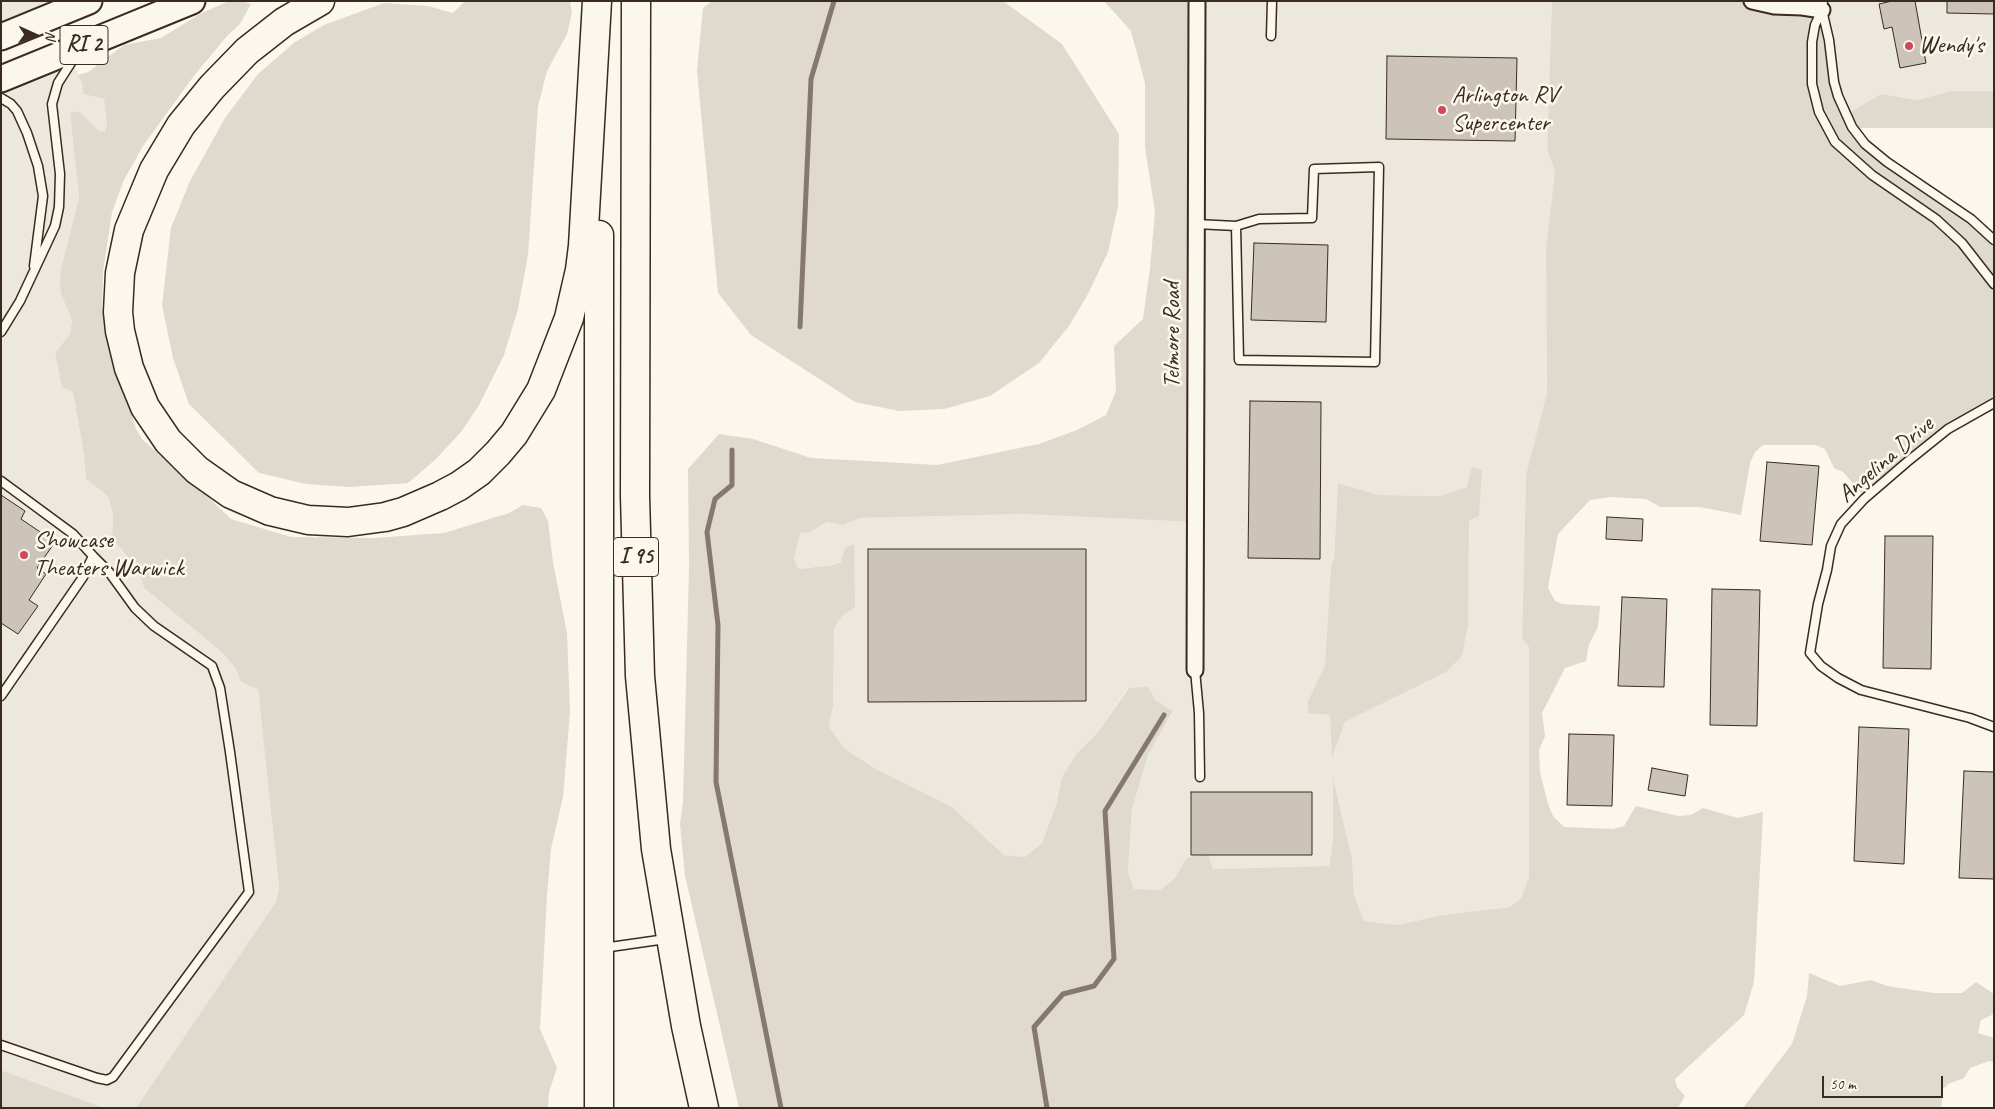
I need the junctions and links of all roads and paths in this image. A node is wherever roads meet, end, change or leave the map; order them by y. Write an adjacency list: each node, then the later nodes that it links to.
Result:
1 (89, 1): 11 (main road, RI 2)
2 (192, 1): 12 (main road, RI 2)
3 (320, 1): 4 (highway)
4 (598, 1): 29 (highway, I 95)
5 (636, 1): 28 (highway, I 95)
6 (1197, 1): 15 (street, Telmore Road)
7 (1272, 1): 10 (lane)
8 (1752, 1): 9 (street)
9 (1823, 6): 17 (lane); 19 (lane)
10 (1271, 36)
11 (1, 37)
12 (87, 44): 13 (main road, RI 2); 18 (lane)
13 (1, 79)
14 (1, 98): 18 (lane)
15 (1196, 224): 16 (lane); 24 (street, Telmore Road)
16 (1236, 226): 16 (lane)
17 (1994, 240)
18 (33, 275): 20 (lane)
19 (1994, 284)
20 (1, 332)
21 (1994, 403): 26 (lane, Angelina Drive)
22 (1, 481): 23 (lane)
23 (93, 556): 25 (lane); 30 (lane)
24 (1195, 670): 27 (lane)
25 (1, 696)
26 (1994, 727)
27 (1200, 777)
28 (670, 938): 29 (lane); 32 (highway, I 95)
29 (599, 949): 31 (highway, I 95)
30 (1, 1045)
31 (599, 1108)
32 (704, 1108)

